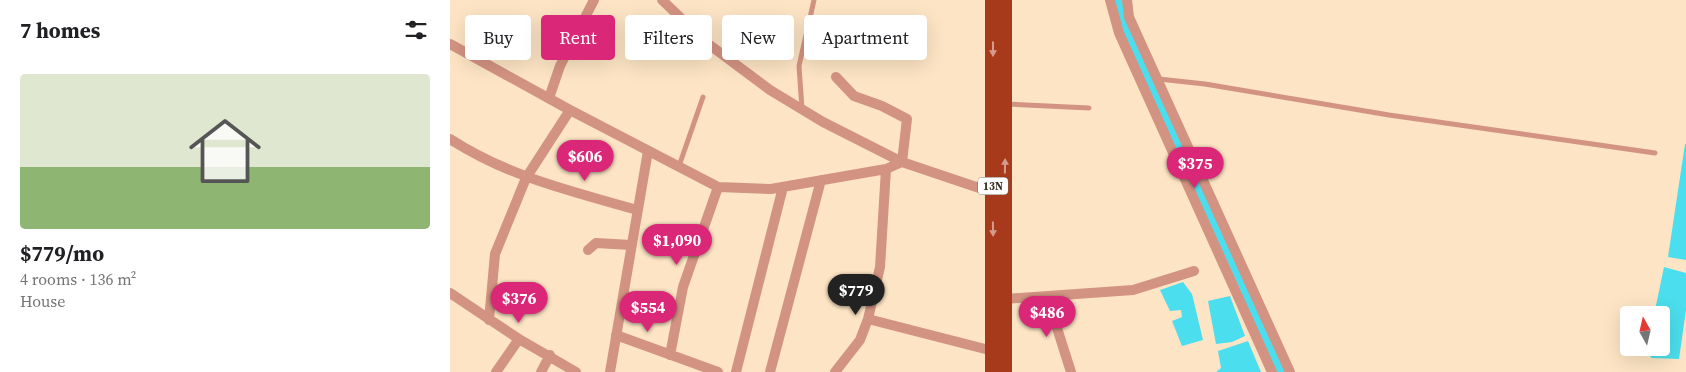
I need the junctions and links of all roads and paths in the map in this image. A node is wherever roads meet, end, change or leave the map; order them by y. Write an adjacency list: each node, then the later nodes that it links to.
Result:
1 (594, 0): 12 (street)
2 (662, 0): 15 (street)
3 (814, 0): 15 (lane)
4 (992, 0): 27 (highway, 13N, one-way to 27)
5 (1005, 0): 13 (highway, 13N)
6 (1110, 0): 53 (street)
7 (1127, 0): 10 (street)
8 (450, 44): 12 (street)
9 (836, 77): 20 (street)
10 (1159, 79): 19 (lane); 54 (street)
11 (703, 97): 21 (lane)
12 (549, 98): 16 (street)
13 (1005, 104): 14 (lane); 27 (highway, 13N, one-way to 13)
14 (1089, 108)
15 (802, 109): 20 (street)
16 (570, 110): 18 (street); 23 (street)
17 (450, 139): 23 (street)
18 (648, 151): 21 (street); 28 (street)
19 (1655, 153)
20 (902, 162): 22 (street); 27 (street)
21 (678, 166): 25 (street)
22 (886, 168): 24 (street); 35 (street)
23 (526, 178): 28 (street); 36 (street)
24 (822, 180): 26 (street); 48 (street)
25 (718, 187): 26 (street); 41 (street)
26 (783, 187): 47 (street)
27 (999, 194): 34 (highway, 13N); 39 (highway, 13N, one-way to 39)
28 (637, 210): 29 (street)
29 (631, 245): 30 (street); 37 (street)
30 (588, 250)
31 (1194, 271): 33 (street)
32 (450, 293): 36 (street)
33 (1053, 297): 34 (street); 52 (street)
34 (1005, 299): 51 (highway, 13N)
35 (868, 319): 39 (street); 49 (street)
36 (489, 320): 38 (street)
37 (616, 335): 41 (street); 45 (street)
38 (518, 339): 40 (street); 42 (street)
39 (993, 351): 50 (highway, 13N)
40 (550, 355): 43 (street); 44 (street)
41 (670, 355): 46 (street)
42 (496, 372)
43 (541, 372)
44 (576, 372)
45 (610, 372)
46 (718, 372)
47 (736, 372)
48 (770, 372)
49 (835, 372)
50 (992, 372)
51 (1005, 372)
52 (1071, 372)
53 (1272, 372)
54 (1290, 372)

